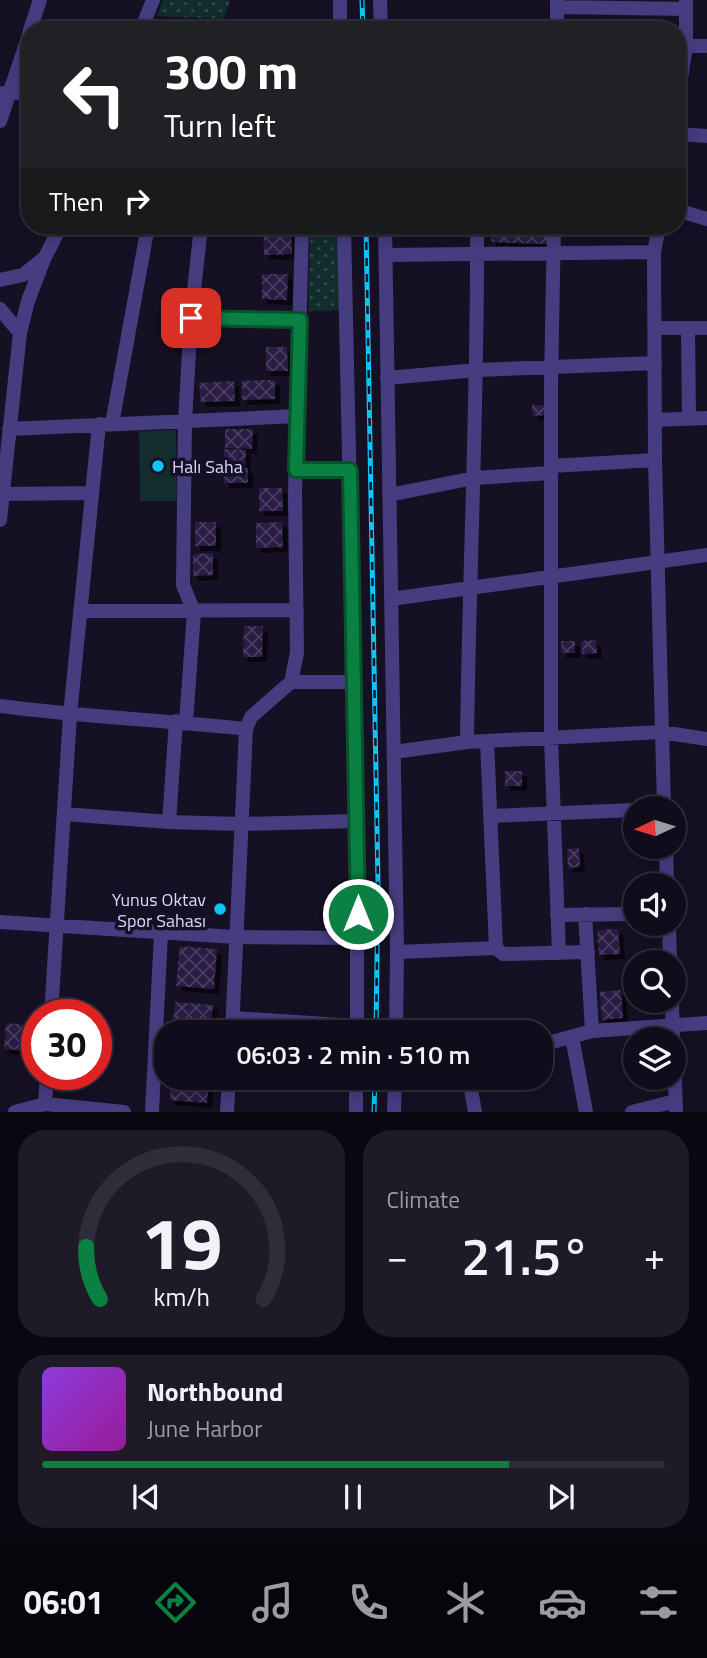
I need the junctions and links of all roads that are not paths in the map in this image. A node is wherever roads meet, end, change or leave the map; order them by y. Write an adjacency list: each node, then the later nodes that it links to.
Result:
1 (40, 0): 7 (street)
2 (153, 0): 8 (street)
3 (340, 0): 9 (street)
4 (380, 0): 10 (street)
5 (557, 4): 6 (street)
6 (686, 4): 11 (street)
7 (33, 21)
8 (144, 21)
9 (340, 21)
10 (381, 21)
11 (686, 46): 12 (street)
12 (707, 46)
13 (21, 53): 14 (street)
14 (5, 93): 15 (street)
15 (0, 121)
16 (686, 135): 17 (street)
17 (707, 136)
18 (686, 213): 19 (street)
19 (707, 219)
20 (56, 235): 33 (street)
21 (146, 235): 52 (street)
22 (200, 235): 36 (street)
23 (302, 235): 37 (street)
24 (344, 235): 56 (street)
25 (385, 235): 31 (street)
26 (477, 235): 30 (street)
27 (554, 235): 32 (street)
28 (657, 235): 29 (street)
29 (654, 252): 32 (street); 38 (street)
30 (477, 253): 31 (street); 32 (street); 44 (street)
31 (386, 255): 45 (street)
32 (554, 255): 43 (street)
33 (44, 259): 34 (street); 41 (street)
34 (0, 279)
35 (0, 309): 41 (street)
36 (191, 318): 37 (street); 51 (street)
37 (300, 320): 47 (street)
38 (655, 328): 39 (street); 42 (street)
39 (688, 328): 40 (street); 49 (street)
40 (707, 328)
41 (20, 333): 46 (street)
42 (655, 363): 43 (street); 50 (street)
43 (551, 366): 44 (street); 57 (street)
44 (477, 370): 45 (street); 58 (street)
45 (387, 378): 61 (street)
46 (7, 392): 53 (street)
47 (298, 416): 51 (street); 55 (street)
48 (707, 418): 49 (street)
49 (689, 419): 50 (street)
50 (655, 420): 54 (street)
51 (185, 421): 52 (street); 70 (street)
52 (106, 424): 53 (street); 60 (street)
53 (9, 429): 59 (street)
54 (655, 460): 57 (street); 64 (street)
55 (296, 470): 56 (street); 68 (street)
56 (350, 470): 72 (street)
57 (551, 470): 58 (street); 65 (street)
58 (474, 478): 61 (street); 66 (street)
59 (2, 494): 60 (street); 62 (street)
60 (92, 494): 69 (street)
61 (389, 495): 67 (street)
62 (0, 520)
63 (707, 555): 64 (street)
64 (657, 562): 65 (street); 77 (street)
65 (552, 575): 66 (street); 78 (street)
66 (469, 588): 67 (street); 81 (street)
67 (391, 599): 82 (street)
68 (297, 610): 70 (street); 71 (street)
69 (80, 611): 70 (street); 74 (street)
70 (194, 612): 75 (street)
71 (291, 682): 72 (street); 76 (street)
72 (354, 682): 88 (street)
73 (0, 706): 74 (street)
74 (70, 715): 75 (street); 85 (street)
75 (181, 722): 76 (street); 89 (street)
76 (246, 729): 90 (street)
77 (661, 732): 78 (street); 79 (street); 83 (street)
78 (551, 738): 80 (street); 86 (street)
79 (707, 739)
80 (487, 741): 81 (street); 87 (street)
81 (467, 742): 82 (street)
82 (394, 752): 101 (street)
83 (664, 796)
84 (623, 811): 86 (street)
85 (64, 814): 89 (street); 95 (street)
86 (552, 815): 87 (street); 92 (street)
87 (491, 816): 99 (street)
88 (357, 821): 90 (street); 98 (street)
89 (169, 822): 90 (street)
90 (241, 824): 97 (street)
91 (623, 914): 93 (street)
92 (558, 915): 93 (street); 102 (street)
93 (585, 915): 100 (street)
94 (0, 922): 95 (street)
95 (57, 925): 96 (street); 103 (street)
96 (161, 933): 97 (street); 122 (street)
97 (235, 937): 98 (street); 105 (street)
98 (358, 938): 106 (street)
99 (496, 948): 101 (street); 102 (street)
100 (587, 951): 102 (street); 110 (street)
101 (397, 952): 107 (street)
102 (559, 953)
103 (52, 999)
104 (673, 1013): 109 (street)
105 (232, 1020)
106 (357, 1020)
107 (396, 1020)
108 (707, 1023): 109 (street)
109 (673, 1024): 110 (street)
110 (592, 1031): 111 (street)
111 (572, 1037): 112 (street); 127 (street)
112 (553, 1042)
113 (46, 1090): 118 (street)
114 (228, 1090): 123 (street)
115 (356, 1090): 124 (street)
116 (395, 1090): 125 (street)
117 (471, 1090): 126 (street)
118 (45, 1104): 120 (street); 121 (street)
119 (676, 1106): 128 (street)
120 (15, 1112)
121 (124, 1112)
122 (152, 1112)
123 (227, 1112)
124 (356, 1112)
125 (394, 1112)
126 (475, 1112)
127 (586, 1112)
128 (632, 1112)

